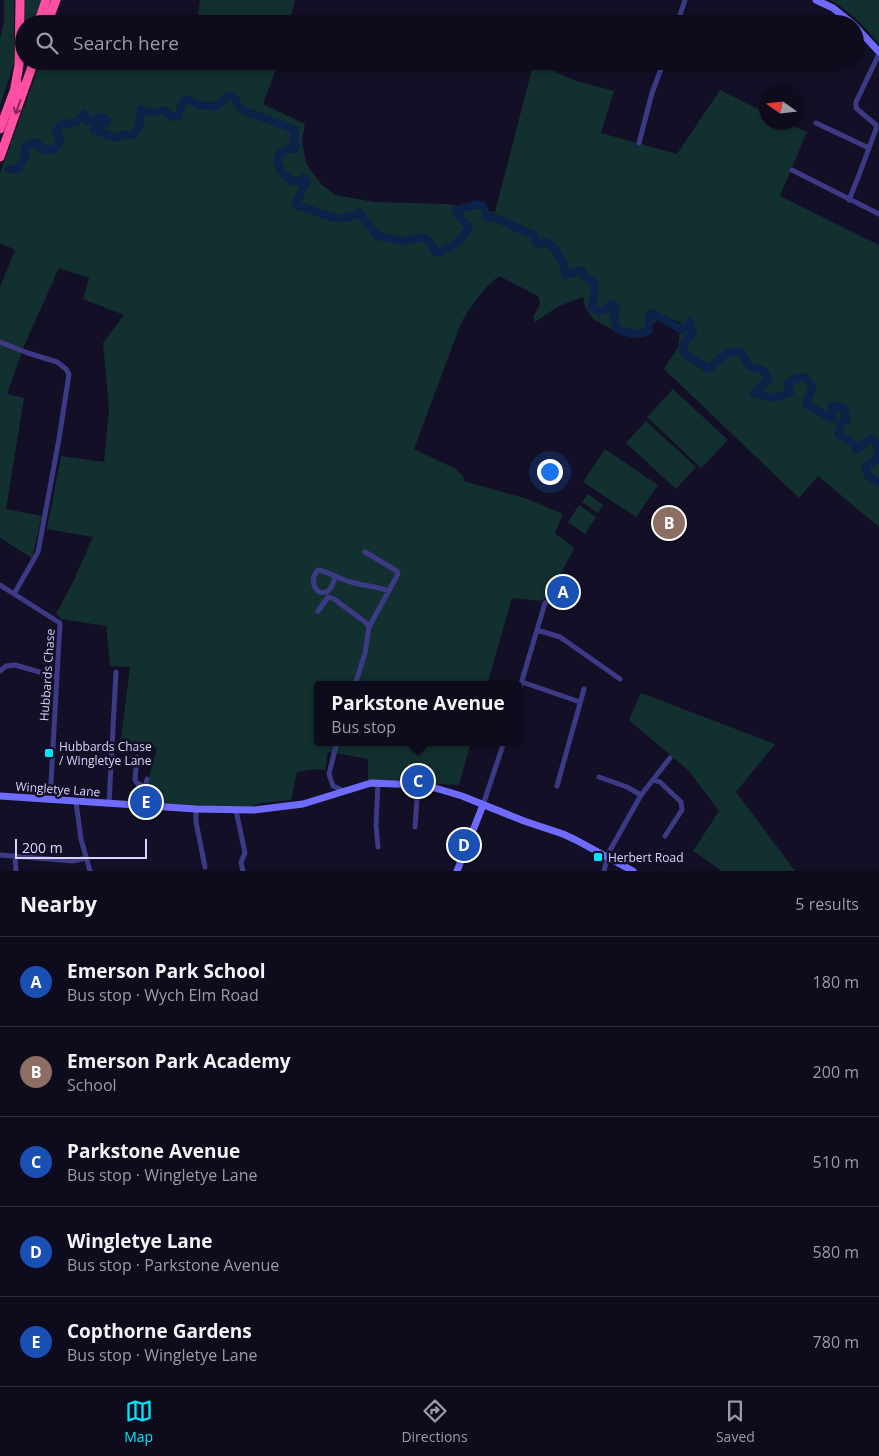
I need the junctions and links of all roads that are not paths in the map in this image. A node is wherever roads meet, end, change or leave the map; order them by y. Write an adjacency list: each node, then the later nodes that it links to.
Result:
1 (20, 0): 6 (highway)
2 (46, 0): 7 (highway)
3 (56, 0): 8 (highway)
4 (686, 0): 9 (street)
5 (816, 0): 10 (street)
6 (20, 15)
7 (41, 15)
8 (50, 15)
9 (680, 15)
10 (842, 15)
11 (864, 36): 12 (street)
12 (879, 53): 21 (street)
13 (18, 70): 17 (highway)
14 (21, 70): 17 (highway)
15 (31, 70): 22 (highway, one-way to 22)
16 (661, 70): 20 (street)
17 (15, 87): 19 (highway)
18 (816, 123): 21 (street)
19 (0, 129)
20 (640, 143)
21 (869, 148): 24 (street)
22 (0, 157)
23 (792, 170): 24 (street)
24 (848, 200): 25 (street)
25 (879, 214)
26 (0, 342): 31 (street)
27 (365, 552): 30 (street)
28 (335, 576): 28 (street); 30 (street)
29 (0, 585): 31 (street, Hubbards Chase)
30 (389, 591): 34 (street)
31 (14, 594): 38 (street, Hubbards Chase)
32 (564, 596): 35 (street)
33 (318, 611): 34 (street)
34 (369, 627): 40 (street)
35 (537, 630): 39 (street); 41 (street)
36 (0, 672): 38 (street)
37 (116, 672): 62 (street)
38 (57, 677): 60 (street, Hubbards Chase)
39 (620, 679)
40 (356, 681)
41 (522, 682): 43 (street)
42 (584, 689): 43 (street)
43 (580, 702): 54 (street)
44 (337, 746): 53 (street)
45 (503, 746): 63 (street)
46 (137, 757): 55 (street)
47 (670, 758): 50 (street)
48 (599, 777): 57 (street)
49 (146, 779): 55 (street)
50 (653, 780): 57 (street); 68 (street)
51 (378, 783): 52 (street, Wingletye Lane); 56 (street, Wingletye Lane); 69 (street)
52 (418, 785): 63 (street, Wingletye Lane); 67 (street)
53 (333, 786): 56 (street); 59 (street)
54 (557, 786)
55 (144, 787): 64 (street)
56 (344, 791): 59 (street, Wingletye Lane)
57 (640, 795): 73 (street)
58 (0, 796): 60 (street, Wingletye Lane)
59 (327, 796): 66 (street, Wingletye Lane)
60 (50, 800): 61 (street, Wingletye Lane)
61 (76, 802): 62 (street, Wingletye Lane); 72 (street)
62 (109, 803): 64 (street, Wingletye Lane)
63 (483, 805): 73 (street, Wingletye Lane); 78 (street)
64 (141, 806): 65 (street, Wingletye Lane)
65 (196, 809): 66 (street, Wingletye Lane); 74 (street)
66 (236, 810): 77 (street)
67 (414, 826)
68 (665, 836)
69 (378, 846)
70 (0, 855): 71 (street)
71 (15, 856): 72 (street); 75 (street)
72 (86, 858): 76 (street)
73 (608, 858): 79 (street); 80 (street, Wingletye Lane)
74 (205, 867)
75 (16, 871)
76 (90, 871)
77 (243, 871)
78 (457, 871)
79 (604, 871)
80 (632, 871)

